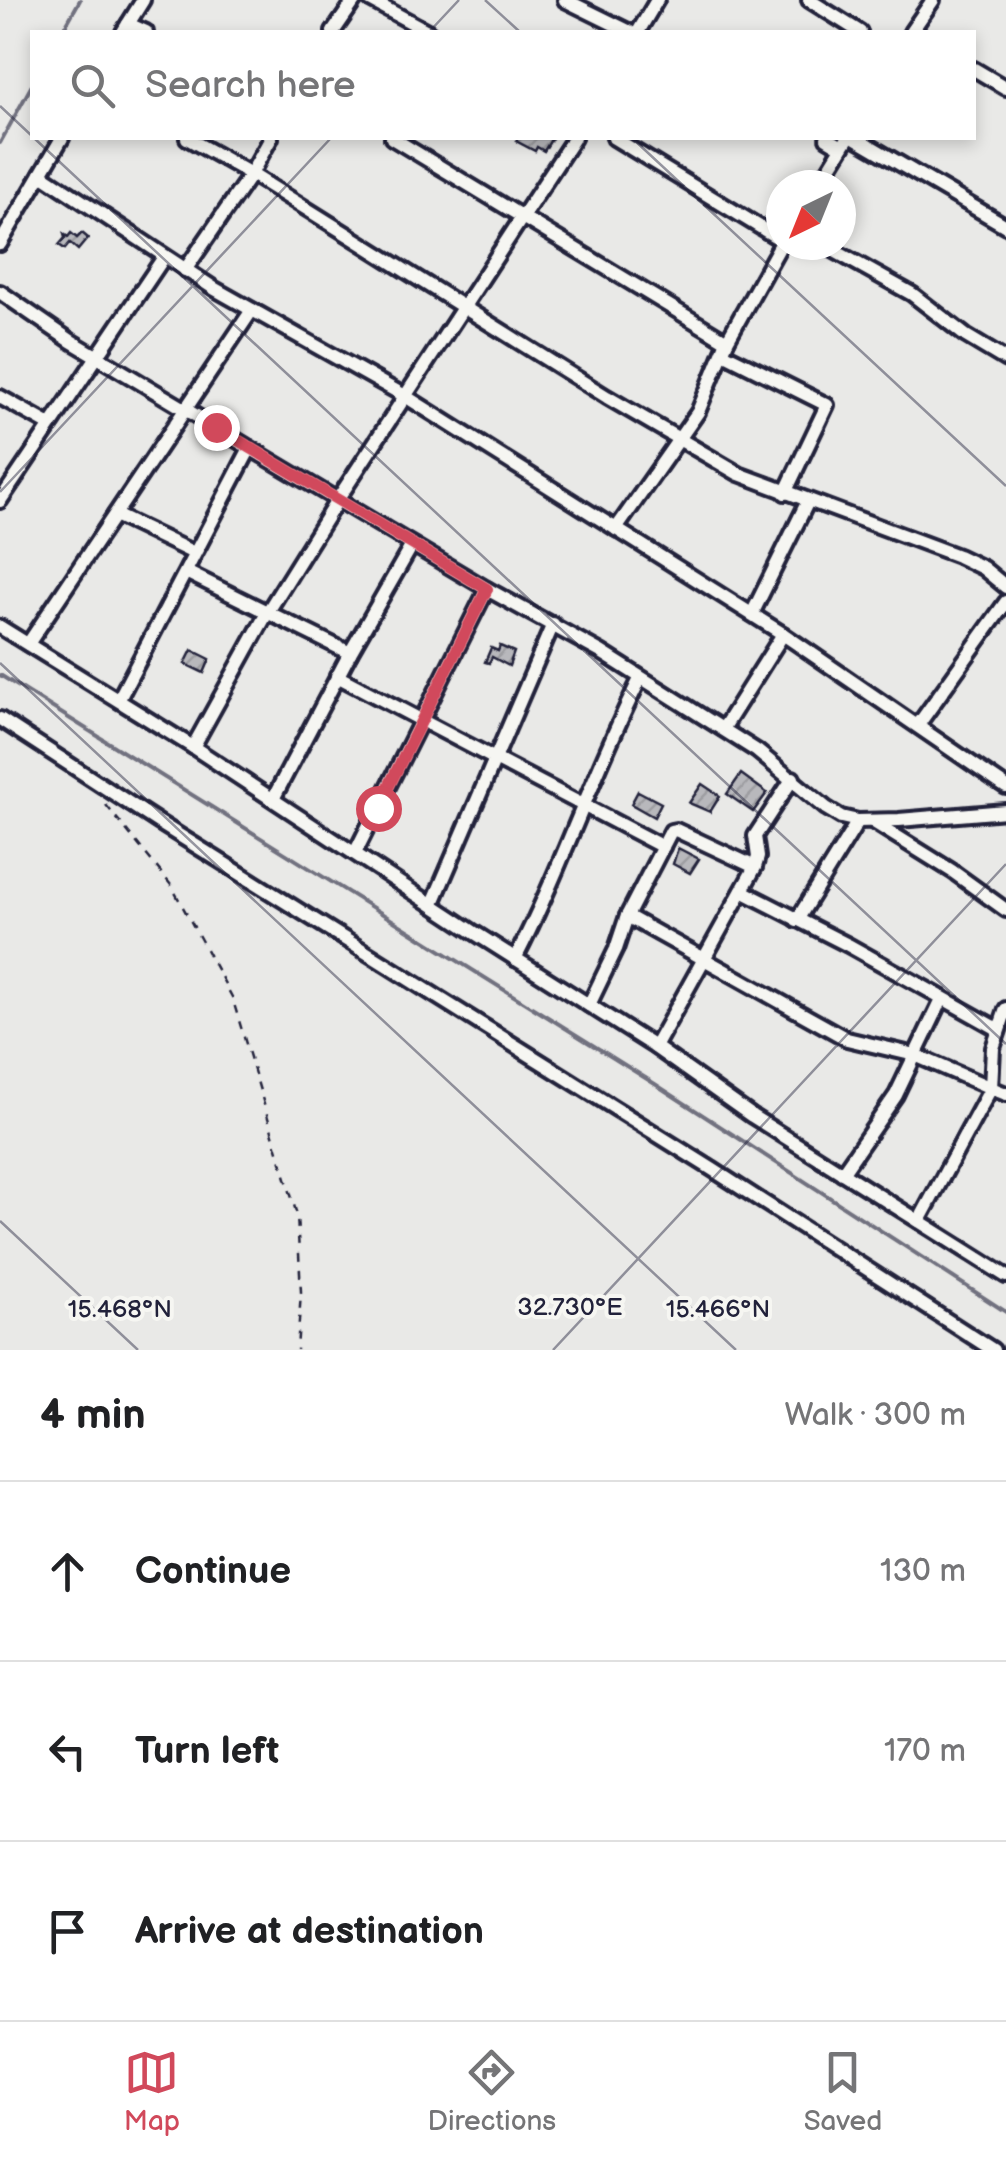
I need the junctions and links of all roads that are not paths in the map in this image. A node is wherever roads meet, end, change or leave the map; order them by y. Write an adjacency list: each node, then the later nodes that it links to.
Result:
1 (142, 0): 8 (street)
2 (355, 0): 9 (street)
3 (370, 0): 10 (street)
4 (565, 0): 11 (street)
5 (658, 0): 11 (street)
6 (809, 0): 12 (street)
7 (934, 0): 13 (street)
8 (126, 28)
9 (334, 30)
10 (425, 30)
11 (637, 30)
12 (857, 30)
13 (912, 30)
14 (976, 70): 15 (street)
15 (1006, 88)
16 (61, 140): 25 (street)
17 (191, 140): 26 (street)
18 (270, 140): 26 (street)
19 (395, 140): 27 (street)
20 (573, 140): 27 (street)
21 (617, 140): 29 (street)
22 (859, 140): 28 (street)
23 (845, 142): 24 (street)
24 (828, 170)
25 (40, 174): 30 (street); 31 (street)
26 (251, 174): 34 (street); 36 (street)
27 (520, 216): 36 (street); 38 (street)
28 (1006, 226)
29 (766, 233)
30 (0, 244)
31 (164, 257): 34 (street); 39 (street)
32 (771, 260): 38 (street)
33 (851, 260): 40 (street)
34 (185, 270): 37 (street)
35 (0, 292): 39 (street)
36 (462, 307): 41 (street); 45 (street)
37 (252, 310): 41 (street); 43 (street)
38 (725, 347): 45 (street); 47 (street)
39 (96, 355): 43 (street); 44 (street)
40 (1006, 360)
41 (405, 396): 49 (street); 52 (street)
42 (0, 397): 44 (street)
43 (187, 410): 46 (street); 51 (street)
44 (50, 425): 48 (street)
45 (680, 440): 47 (street); 52 (street)
46 (250, 448): 49 (street); 54 (street)
47 (785, 493): 50 (street)
48 (2, 495)
49 (338, 499): 53 (street); 59 (street)
50 (808, 501): 56 (street); 60 (street)
51 (114, 514): 54 (street); 64 (street)
52 (616, 529): 60 (street)
53 (412, 545): 57 (street); 65 (street)
54 (194, 553): 55 (street)
55 (186, 572): 59 (street); 68 (street)
56 (1006, 587)
57 (487, 589): 61 (street); 70 (street)
58 (1006, 602): 71 (street)
59 (267, 614): 65 (street); 73 (street)
60 (752, 614): 63 (street)
61 (553, 624): 67 (street); 74 (street)
62 (0, 627): 64 (street)
63 (784, 634): 71 (street); 72 (street)
64 (28, 644): 68 (street)
65 (350, 653): 66 (street)
66 (337, 676): 70 (street); 77 (street)
67 (640, 679): 72 (street); 78 (street)
68 (119, 700): 73 (street)
69 (0, 719): 102 (street)
70 (422, 719): 74 (street); 82 (street)
71 (918, 725): 76 (street)
72 (723, 729): 75 (street)
73 (194, 747): 77 (street)
74 (495, 756): 78 (street); 85 (street)
75 (793, 778): 80 (street); 83 (street)
76 (1006, 787)
77 (273, 799): 82 (street)
78 (583, 806): 81 (street); 90 (street)
79 (1006, 811): 80 (street)
80 (865, 821): 86 (street); 88 (street)
81 (664, 847): 83 (street); 87 (street)
82 (355, 853): 85 (street)
83 (755, 867): 84 (street)
84 (742, 891): 88 (street); 89 (street)
85 (433, 903): 90 (street)
86 (1006, 910)
87 (627, 916): 89 (street); 92 (street)
88 (798, 920): 91 (street)
89 (705, 958): 95 (street); 96 (street)
90 (516, 959): 92 (street)
91 (942, 999): 94 (street); 96 (street)
92 (589, 1005): 95 (street)
93 (1006, 1008): 94 (street)
94 (998, 1029): 97 (street)
95 (655, 1047): 99 (street)
96 (915, 1055): 97 (street); 99 (street)
97 (991, 1088): 98 (street); 100 (street)
98 (1006, 1094)
99 (842, 1173): 100 (street)
100 (919, 1221): 101 (street)
101 (1006, 1275)
102 (993, 1350)

